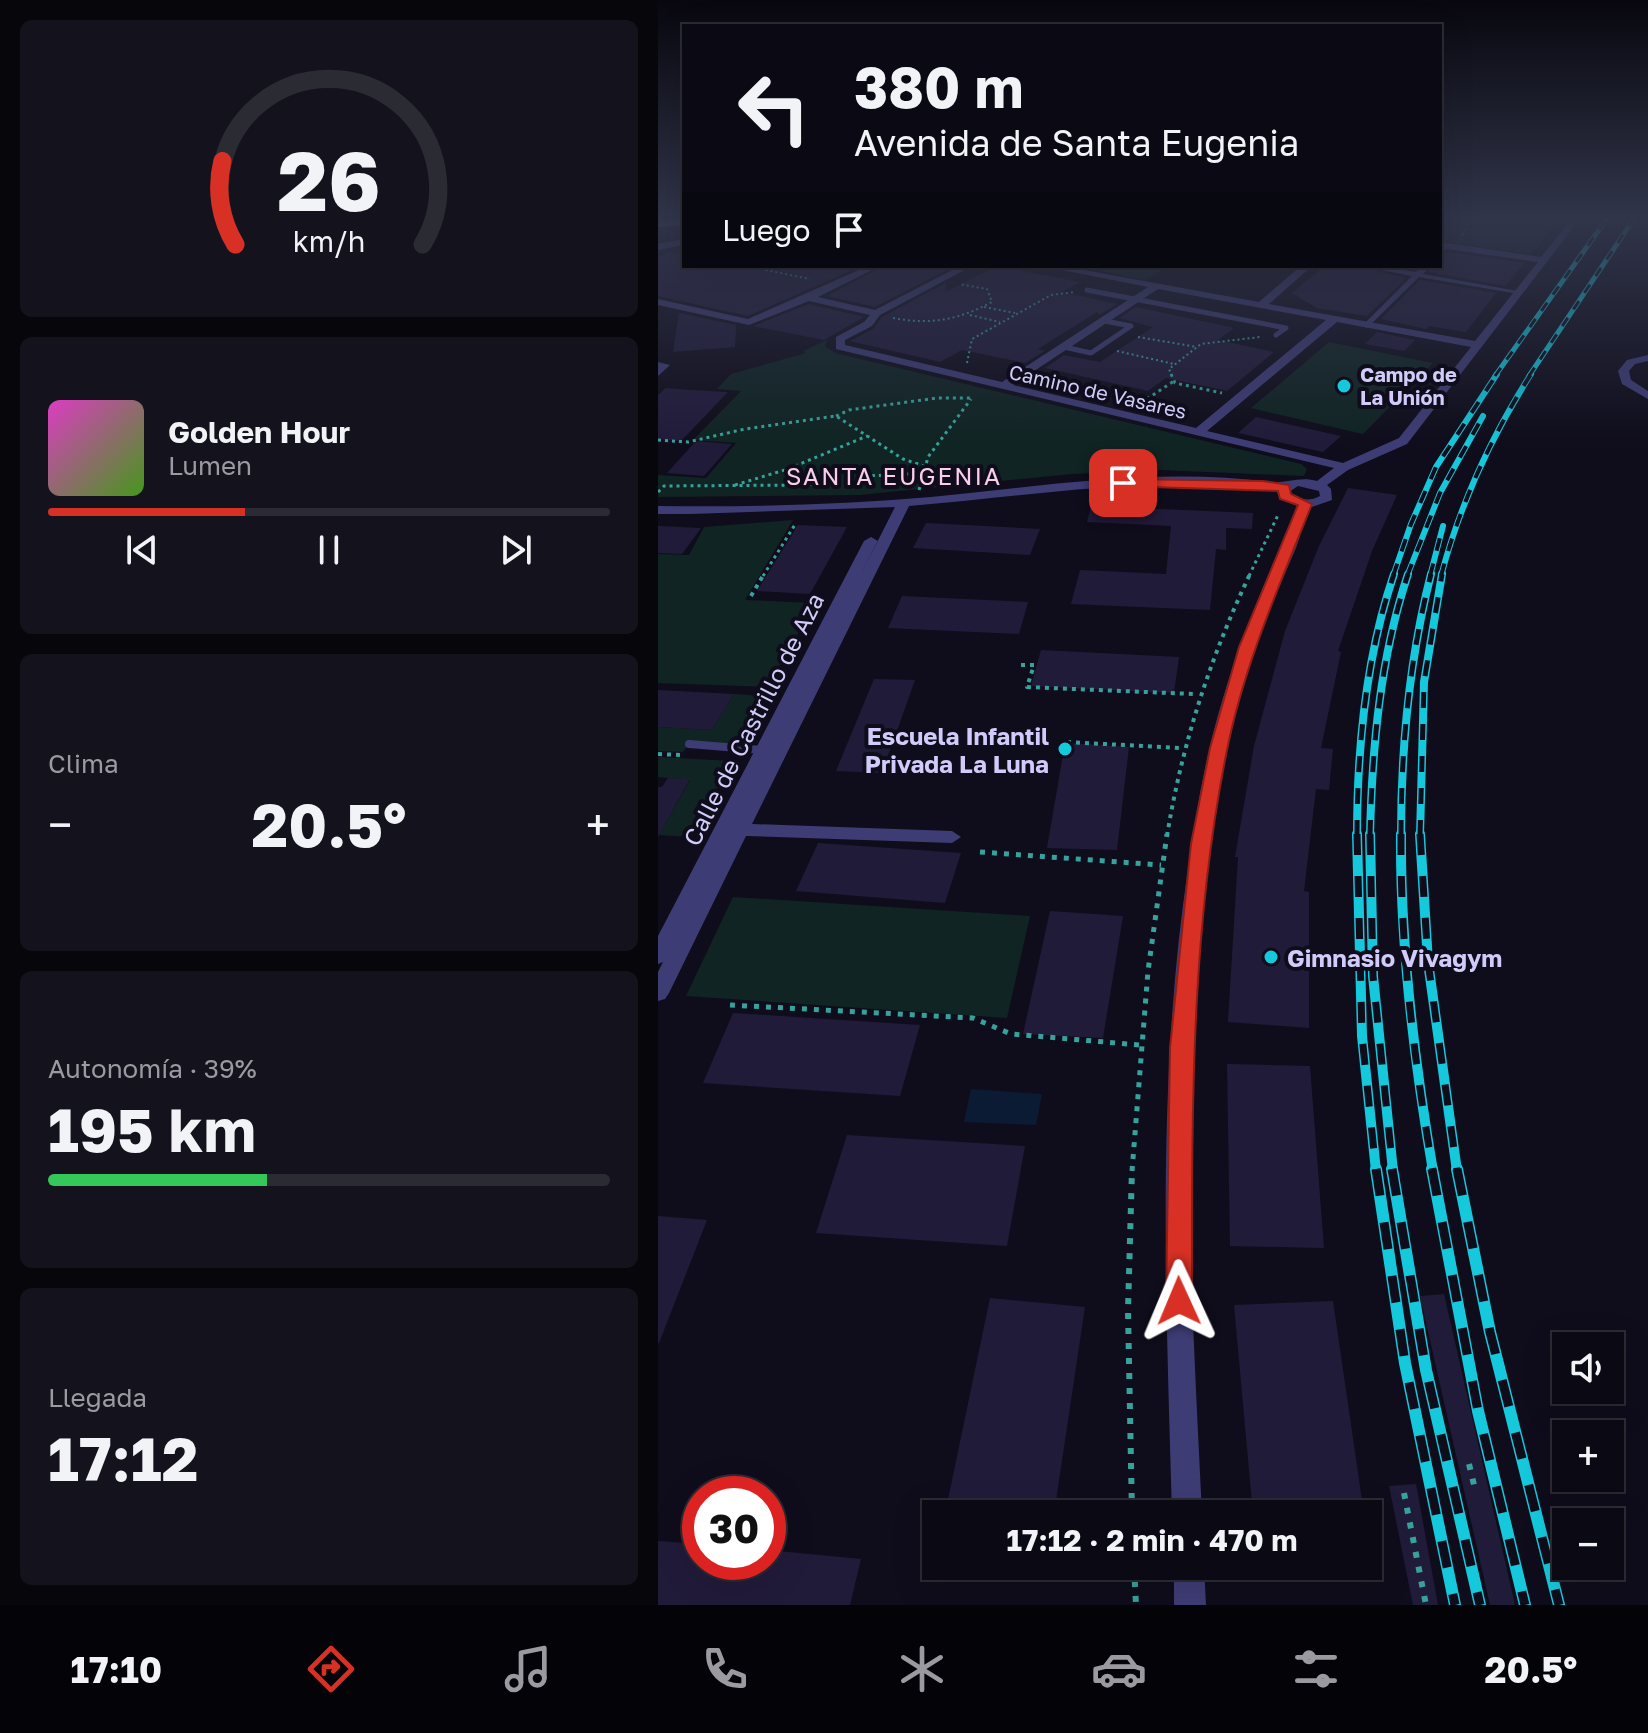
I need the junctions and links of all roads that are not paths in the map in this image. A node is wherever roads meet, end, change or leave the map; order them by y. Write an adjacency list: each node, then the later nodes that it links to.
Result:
1 (814, 295): 9 (street)
2 (911, 295): 13 (street)
3 (1116, 295): 10 (lane)
4 (1145, 295): 10 (street)
5 (1196, 295): 12 (street)
6 (1273, 295): 12 (street)
7 (1397, 295): 16 (street)
8 (1517, 295): 18 (street)
9 (808, 298): 11 (street); 13 (street)
10 (1140, 299): 15 (street); 17 (lane)
11 (658, 302)
12 (1259, 307): 14 (street)
13 (876, 313): 23 (street, Camino de Vasares)
14 (1333, 320): 16 (street); 25 (street)
15 (1105, 321): 19 (street); 19 (lane)
16 (1367, 326): 18 (street)
17 (1276, 335)
18 (1478, 345): 26 (street)
19 (1064, 347): 23 (street)
20 (1648, 358): 24 (street)
21 (658, 365): 22 (street)
22 (658, 373)
23 (1002, 387): 25 (street, Camino de Vasares)
24 (1648, 396)
25 (1197, 433): 26 (street, Camino de Vasares)
26 (1344, 467): 27 (street)
27 (1319, 485): 28 (street); 30 (street)
28 (1284, 488): 29 (street); 30 (street)
29 (898, 503): 31 (street); 33 (street, Calle de Castrillo de Aza); 34 (street, Calle de Castrillo de Aza)
30 (1305, 504): 38 (street)
31 (658, 510)
32 (689, 744): 33 (lane)
33 (762, 750): 36 (street, Calle de Castrillo de Aza)
34 (741, 830): 35 (street, Calle de Castrillo de Aza); 37 (street, Calle de Castrillo de Aza)
35 (952, 837)
36 (658, 956)
37 (658, 993)
38 (1186, 1500)
39 (1189, 1580): 40 (street)
40 (1190, 1605)

